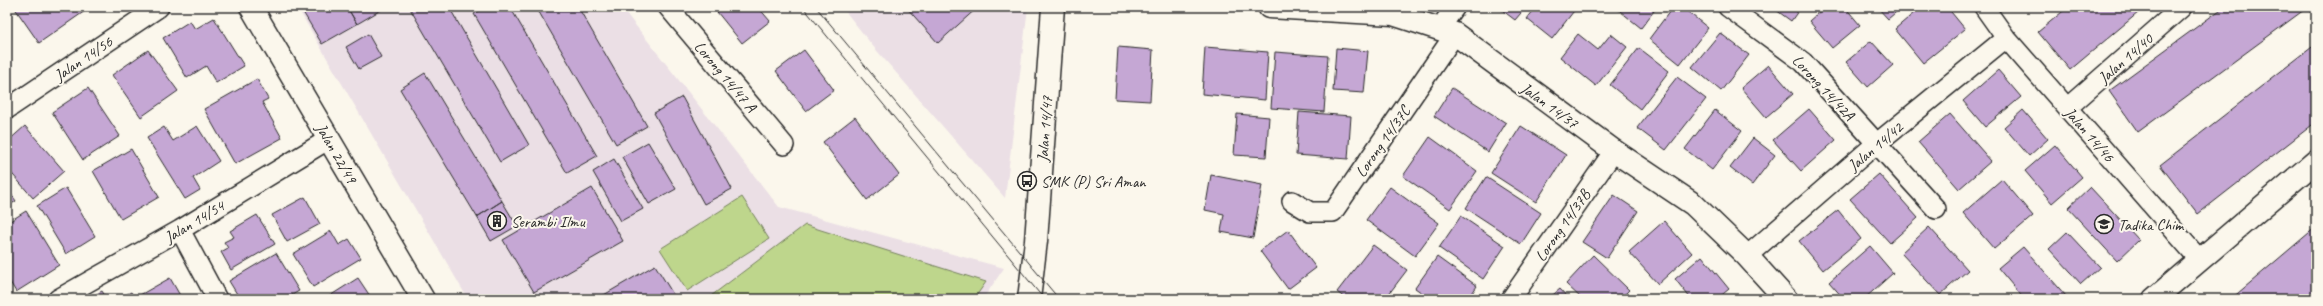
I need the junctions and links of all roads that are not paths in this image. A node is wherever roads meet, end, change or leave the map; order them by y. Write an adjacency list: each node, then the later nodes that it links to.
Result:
1 (159, 7): 14 (street, Jalan 14/56)
2 (252, 7): 15 (street, Jalan 22/49)
3 (668, 7): 17 (street, Lorong 14/47 A)
4 (1053, 7): 28 (street, Jalan 14/47)
5 (1269, 7): 10 (street, Jalan 14/37)
6 (1455, 7): 11 (street)
7 (1728, 7): 16 (street, Lorong 14/42A)
8 (1984, 7): 12 (street, Jalan 14/46)
9 (2182, 7): 13 (street, Jalan 14/40)
10 (1338, 9): 11 (street, Jalan 14/37)
11 (1448, 31): 18 (street, Jalan 14/37); 20 (street, Lorong 14/37C)
12 (2006, 38): 13 (street, Jalan 14/46); 16 (street, Jalan 14/42)
13 (2067, 108): 24 (street, Jalan 14/46)
14 (7, 109)
15 (329, 139): 22 (street, Jalan 14/54); 27 (street, Jalan 22/49)
16 (1877, 143): 21 (street, Lorong 14/42A); 23 (street, Jalan 14/42)
17 (784, 145)
18 (1614, 151): 23 (street, Jalan 14/37); 29 (street, Lorong 14/37B)
19 (2316, 161): 24 (street)
20 (1292, 201)
21 (1936, 209)
22 (180, 230): 25 (street, Jalan 14/54); 26 (street)
23 (1747, 256): 30 (street, Jalan 14/37)
24 (2199, 259): 31 (street)
25 (58, 299)
26 (217, 299)
27 (423, 299)
28 (1029, 299)
29 (1511, 299)
30 (1786, 299)
31 (2154, 299)

